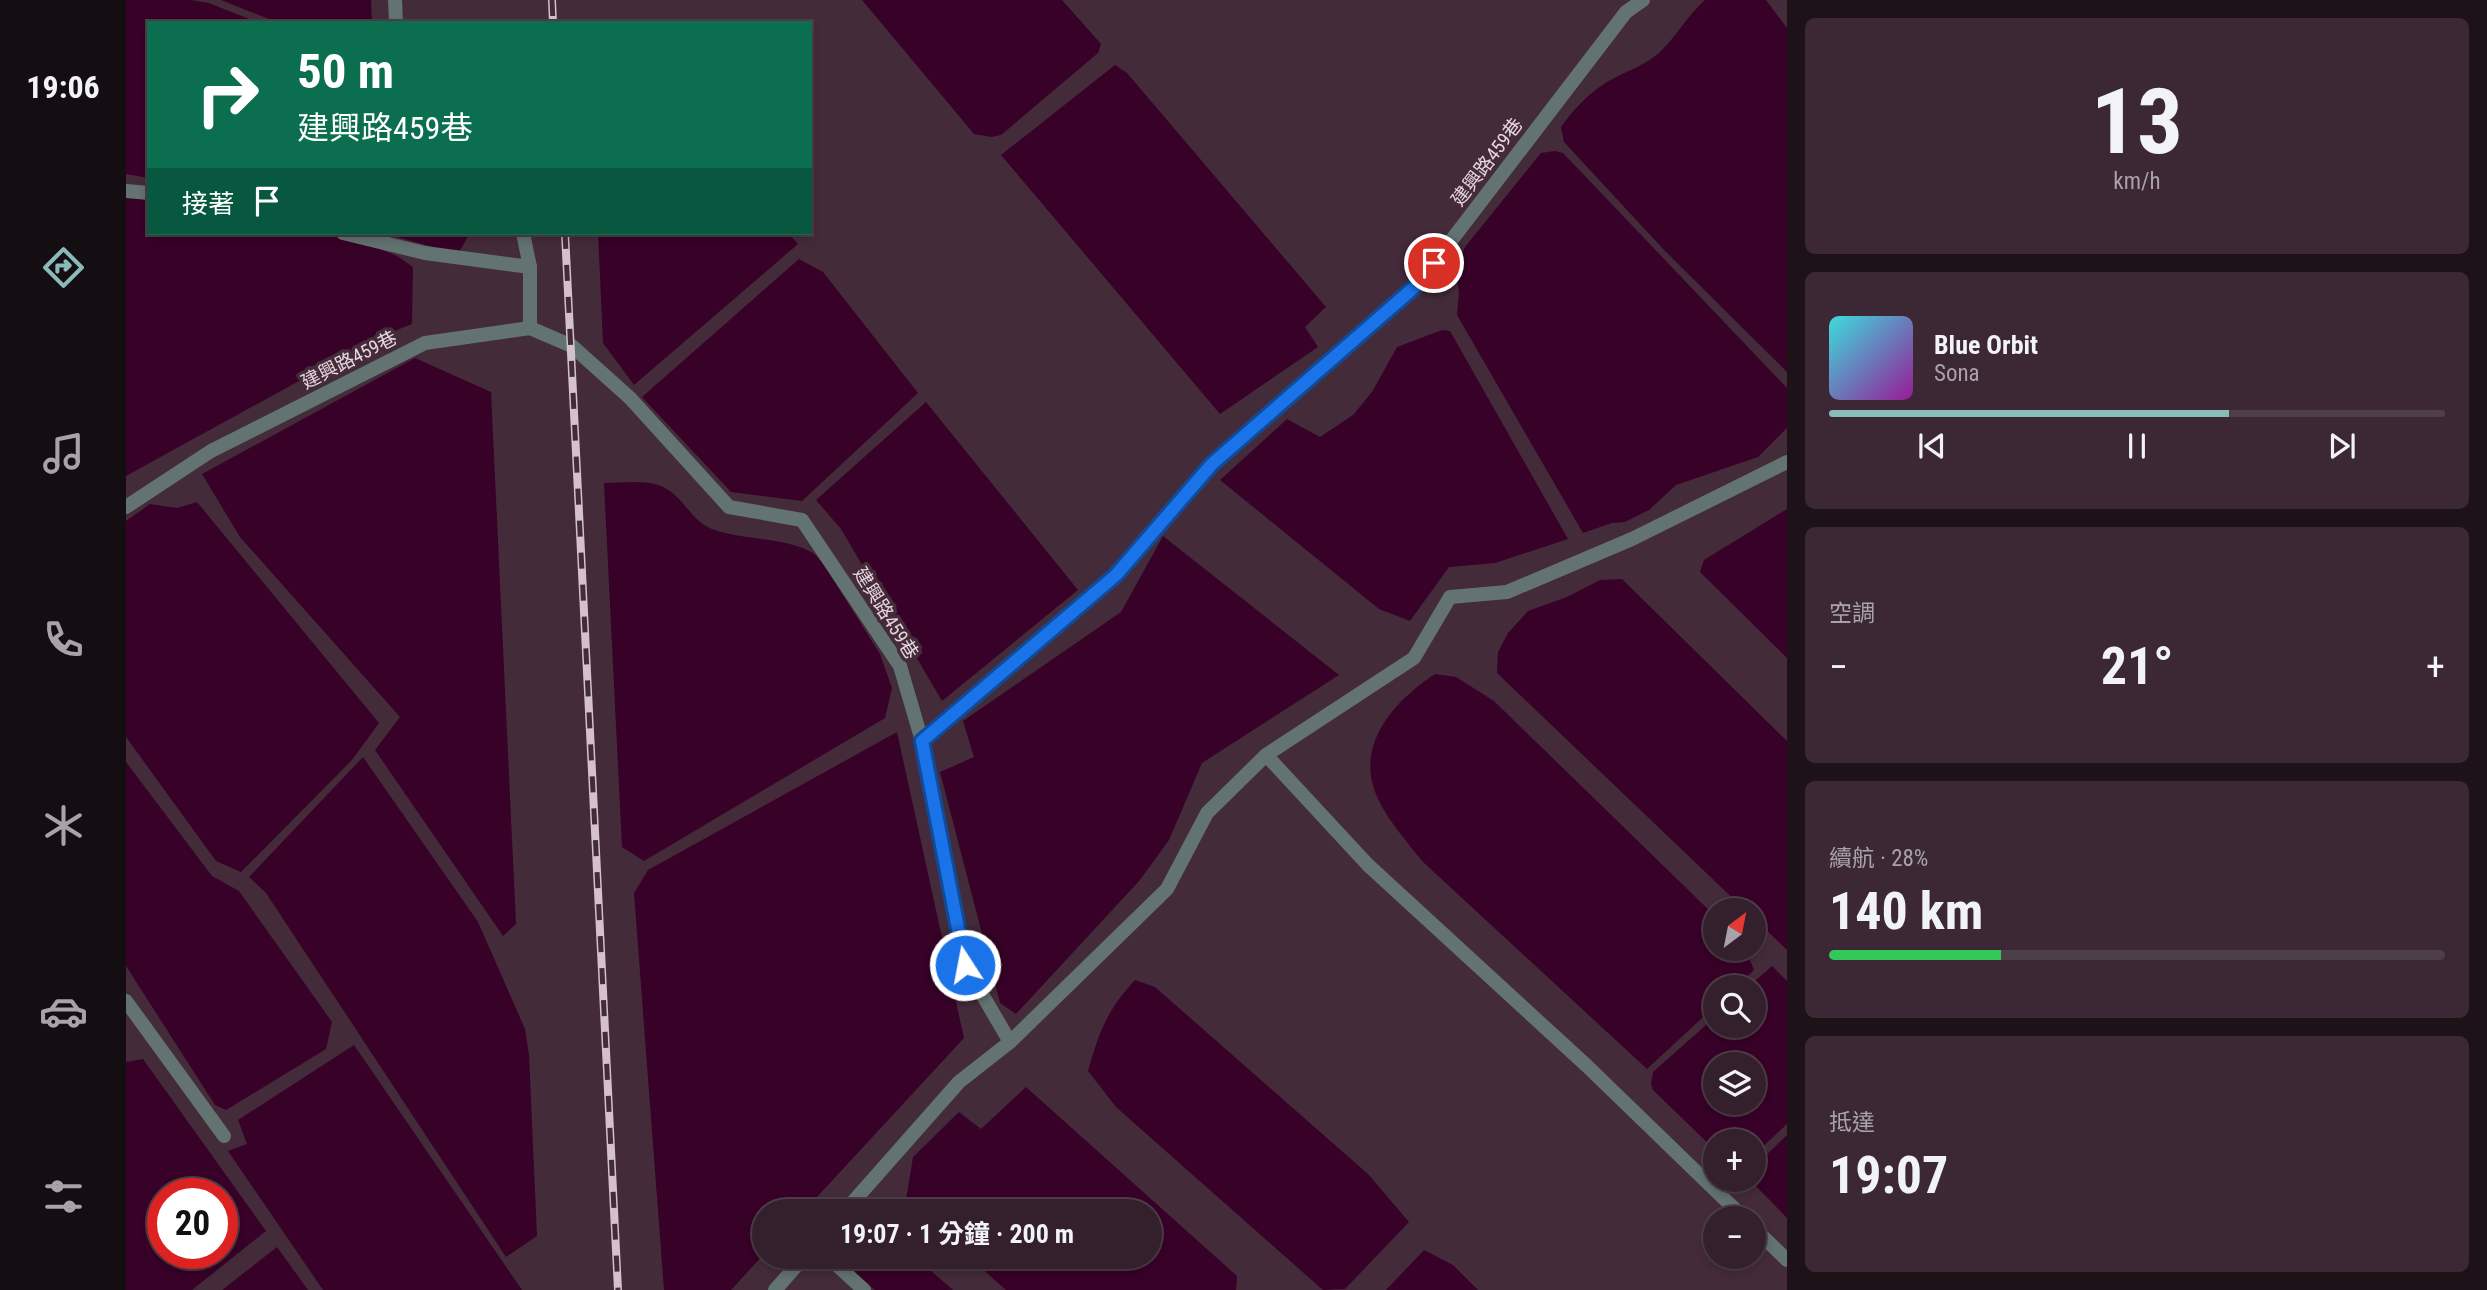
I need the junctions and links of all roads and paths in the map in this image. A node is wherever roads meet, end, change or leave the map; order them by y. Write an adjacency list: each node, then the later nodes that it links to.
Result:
1 (395, 0): 3 (lane)
2 (1643, 0): 12 (lane, 建興路459巷)
3 (396, 21)
4 (126, 191): 5 (lane)
5 (147, 193)
6 (351, 235): 8 (lane)
7 (523, 235): 8 (lane)
8 (530, 267): 9 (lane)
9 (530, 328): 11 (lane, 建興路459巷); 12 (lane, 建興路459巷)
10 (1787, 462): 13 (lane)
11 (126, 507)
12 (922, 741): 15 (lane)
13 (1266, 755): 15 (lane); 18 (lane)
14 (126, 1001): 16 (lane)
15 (1010, 1042): 17 (lane)
16 (224, 1136)
17 (856, 1199)
18 (1732, 1206)
19 (1766, 1240): 20 (lane)
20 (1787, 1260)
21 (794, 1269): 23 (lane)
22 (841, 1269): 24 (lane)
23 (775, 1290)
24 (864, 1290)

